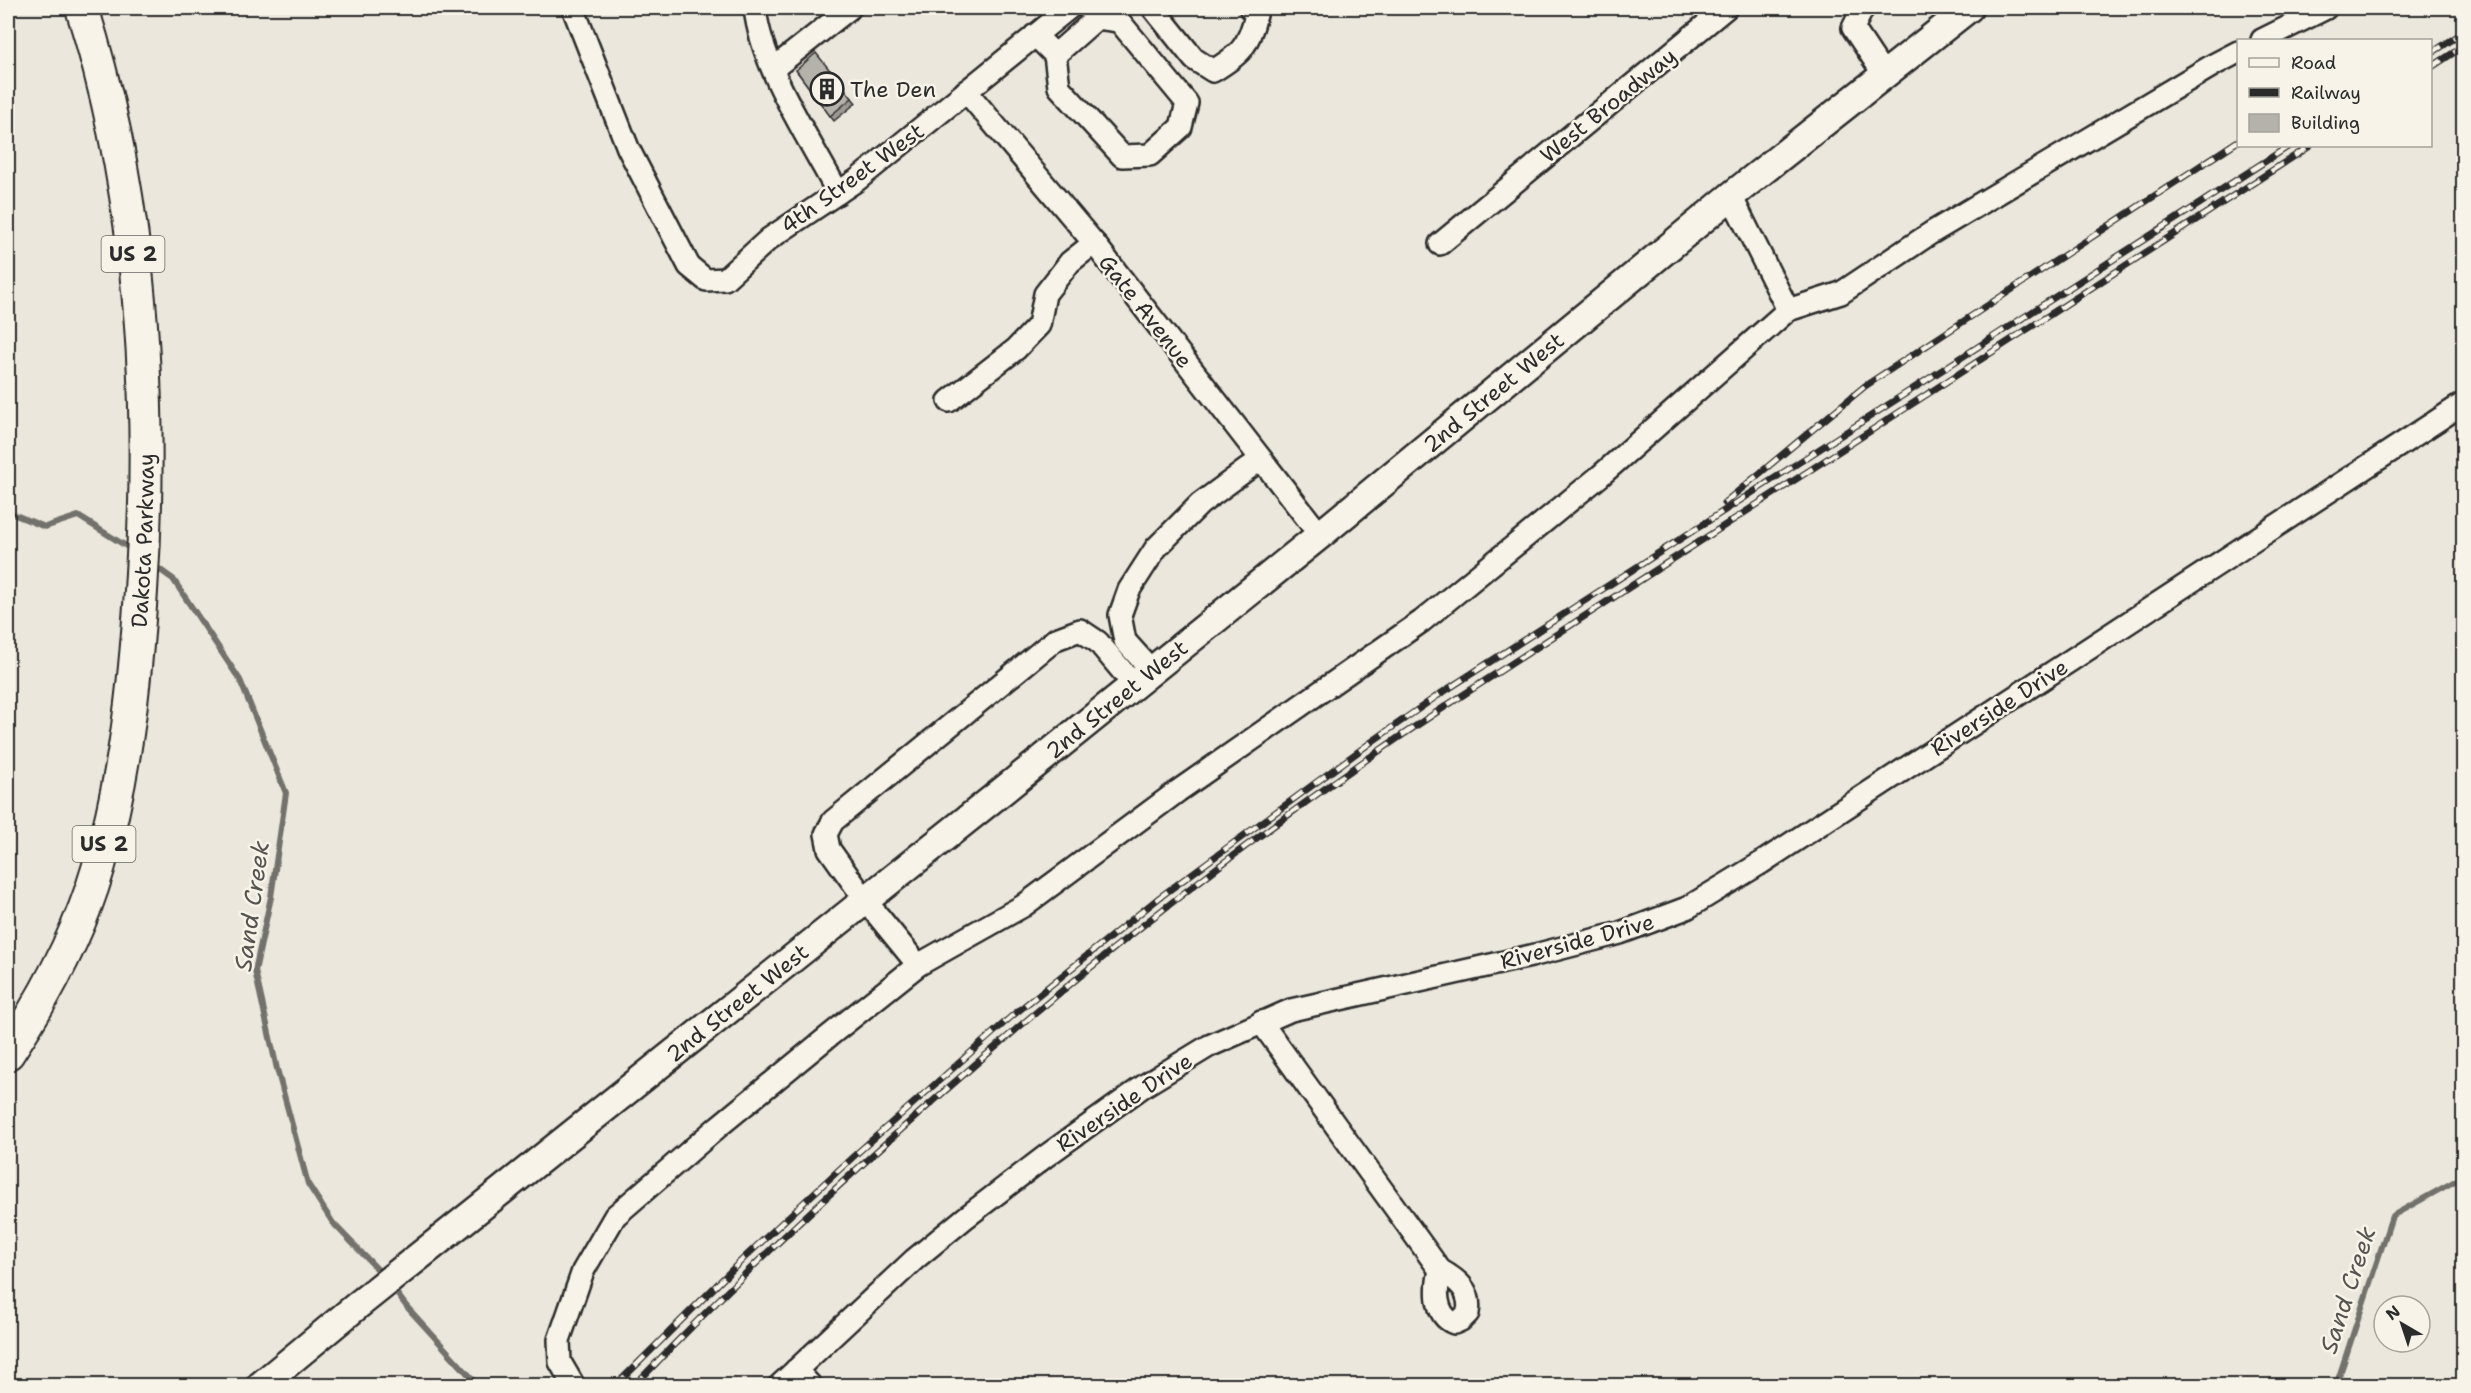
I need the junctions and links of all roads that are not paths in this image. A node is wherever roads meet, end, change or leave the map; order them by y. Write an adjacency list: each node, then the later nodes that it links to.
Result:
1 (82, 8): 33 (highway, Dakota Parkway / US 2)
2 (573, 8): 20 (street, 4th Street West)
3 (754, 8): 17 (street)
4 (850, 8): 17 (street)
5 (1070, 8): 13 (street, 4th Street West)
6 (1153, 8): 7 (street)
7 (1250, 8)
8 (1726, 8): 23 (street, West Broadway)
9 (1863, 8): 18 (street)
10 (1970, 8): 18 (main road, 2nd Street West)
11 (2326, 8): 14 (street)
12 (1093, 13): 16 (street); 16 (street)
13 (1035, 35): 16 (street); 19 (street, 4th Street West)
14 (2264, 39)
15 (2237, 53): 24 (street)
16 (1055, 54)
17 (774, 68): 20 (street)
18 (1886, 75): 21 (main road, 2nd Street West)
19 (966, 91): 20 (street, 4th Street West); 22 (street, Gate Avenue)
20 (838, 193)
21 (1731, 196): 24 (street); 28 (main road, 2nd Street West)
22 (1094, 243): 25 (street); 27 (street, Gate Avenue)
23 (1440, 244)
24 (1788, 310): 31 (street)
25 (949, 401)
26 (2463, 403): 32 (street, Riverside Drive)
27 (1261, 459): 28 (street, Gate Avenue); 29 (street)
28 (1320, 535): 29 (main road, 2nd Street West)
29 (1143, 678): 30 (main road, 2nd Street West); 30 (street)
30 (866, 901): 31 (street); 36 (main road, 2nd Street West)
31 (918, 965): 37 (street)
32 (1261, 1022): 34 (street); 35 (street, Riverside Drive)
33 (8, 1053)
34 (1440, 1270)
35 (796, 1370): 38 (street, Riverside Drive); 39 (street)
36 (260, 1386)
37 (574, 1386)
38 (779, 1386)
39 (811, 1386)

